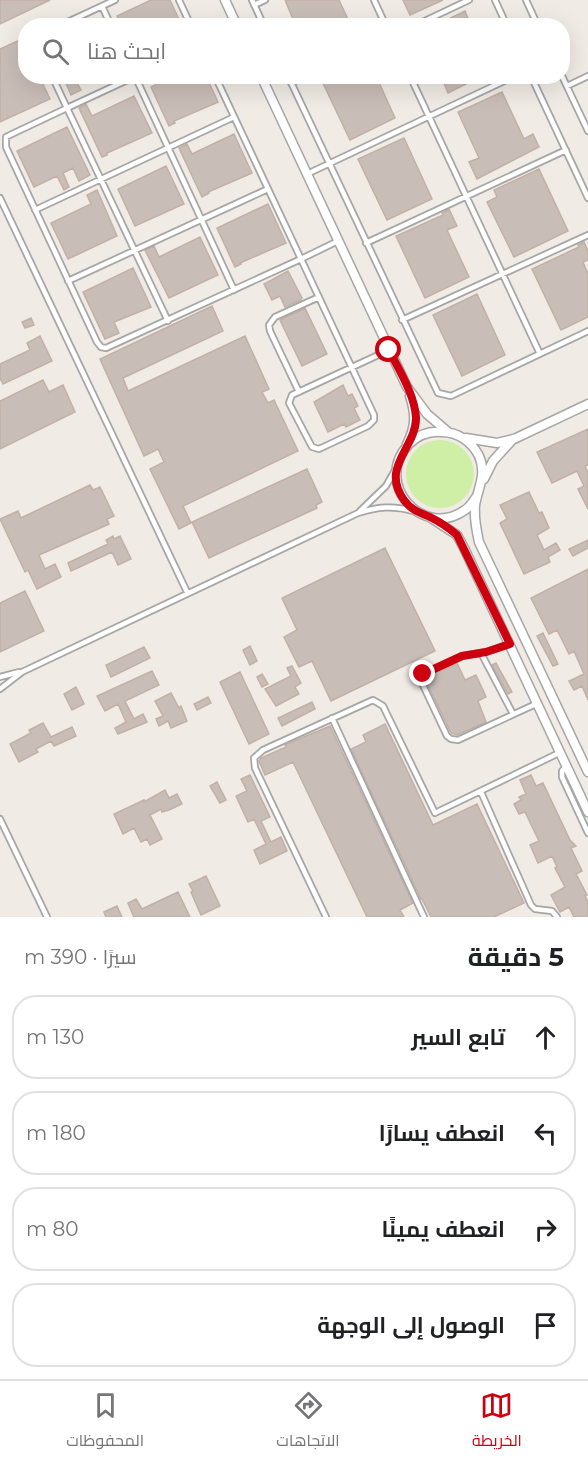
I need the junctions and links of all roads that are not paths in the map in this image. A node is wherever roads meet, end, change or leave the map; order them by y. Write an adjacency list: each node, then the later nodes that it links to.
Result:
1 (115, 0): 10 (lane)
2 (179, 0): 13 (lane)
3 (225, 0): 14 (street)
4 (265, 0): 9 (lane)
5 (374, 0): 16 (lane)
6 (469, 0): 17 (lane)
7 (495, 0): 18 (lane)
8 (526, 0): 19 (lane)
9 (253, 3): 15 (lane)
10 (102, 6): 11 (lane); 12 (lane)
11 (76, 18)
12 (107, 18)
13 (187, 18)
14 (233, 18)
15 (260, 18)
16 (382, 18)
17 (431, 18)
18 (503, 18)
19 (534, 18)
20 (588, 76): 30 (lane)
21 (56, 84): 31 (lane)
22 (120, 84): 31 (lane)
23 (139, 84): 35 (lane)
24 (219, 84): 32 (lane)
25 (265, 84): 38 (street)
26 (291, 84): 37 (lane)
27 (414, 84): 33 (lane)
28 (498, 84): 33 (lane)
29 (535, 84): 36 (lane)
30 (567, 86): 34 (lane)
31 (67, 108): 39 (lane); 44 (lane)
32 (234, 117): 35 (lane); 40 (lane)
33 (429, 117): 37 (lane); 41 (lane)
34 (588, 130)
35 (168, 148): 39 (lane); 45 (lane)
36 (566, 150): 41 (lane); 43 (lane)
37 (329, 163): 38 (lane); 48 (lane)
38 (307, 174): 47 (street)
39 (101, 180): 44 (lane); 49 (lane)
40 (268, 189): 45 (lane); 50 (lane)
41 (466, 196): 48 (lane); 51 (lane)
42 (0, 198): 72 (lane)
43 (588, 198)
44 (35, 210): 52 (lane)
45 (201, 219): 49 (lane); 53 (lane)
46 (588, 235): 51 (lane)
47 (338, 241): 50 (lane); 58 (street)
48 (366, 243): 55 (lane)
49 (134, 250): 52 (lane); 56 (lane)
50 (301, 259): 53 (lane); 54 (lane)
51 (503, 274): 55 (lane); 59 (lane)
52 (68, 281): 56 (lane)
53 (234, 290): 56 (lane)
54 (319, 297): 60 (lane); 62 (lane)
55 (402, 320): 59 (lane)
56 (168, 321)
57 (588, 331): 59 (lane)
58 (389, 350): 60 (lane); 61 (street)
59 (540, 354)
60 (352, 367): 62 (lane); 62 (lane)
61 (407, 387): 64 (street); 66 (street)
62 (299, 392)
63 (588, 404): 65 (street)
64 (453, 433): 65 (street); 66 (street); 68 (street)
65 (514, 439): 68 (street)
66 (404, 450): 67 (street)
67 (396, 468): 69 (street); 70 (lane)
68 (479, 492): 71 (street); 83 (street)
69 (416, 512): 70 (lane); 71 (street)
70 (358, 513): 72 (lane)
71 (431, 518): 73 (street)
72 (187, 592): 75 (lane)
73 (510, 644): 74 (lane); 78 (street)
74 (481, 653): 79 (lane); 79 (lane)
75 (22, 672): 76 (lane); 77 (lane)
76 (0, 677)
77 (0, 690)
78 (538, 703): 79 (lane); 81 (street)
79 (513, 714)
80 (332, 718): 84 (lane); 89 (lane); 90 (lane)
81 (561, 752): 82 (street); 84 (lane)
82 (567, 765): 85 (street); 87 (lane)
83 (588, 772)
84 (482, 792): 91 (lane)
85 (588, 812)
86 (0, 819): 88 (lane)
87 (588, 833)
88 (46, 917)
89 (326, 917)
90 (424, 917)
91 (557, 917)

